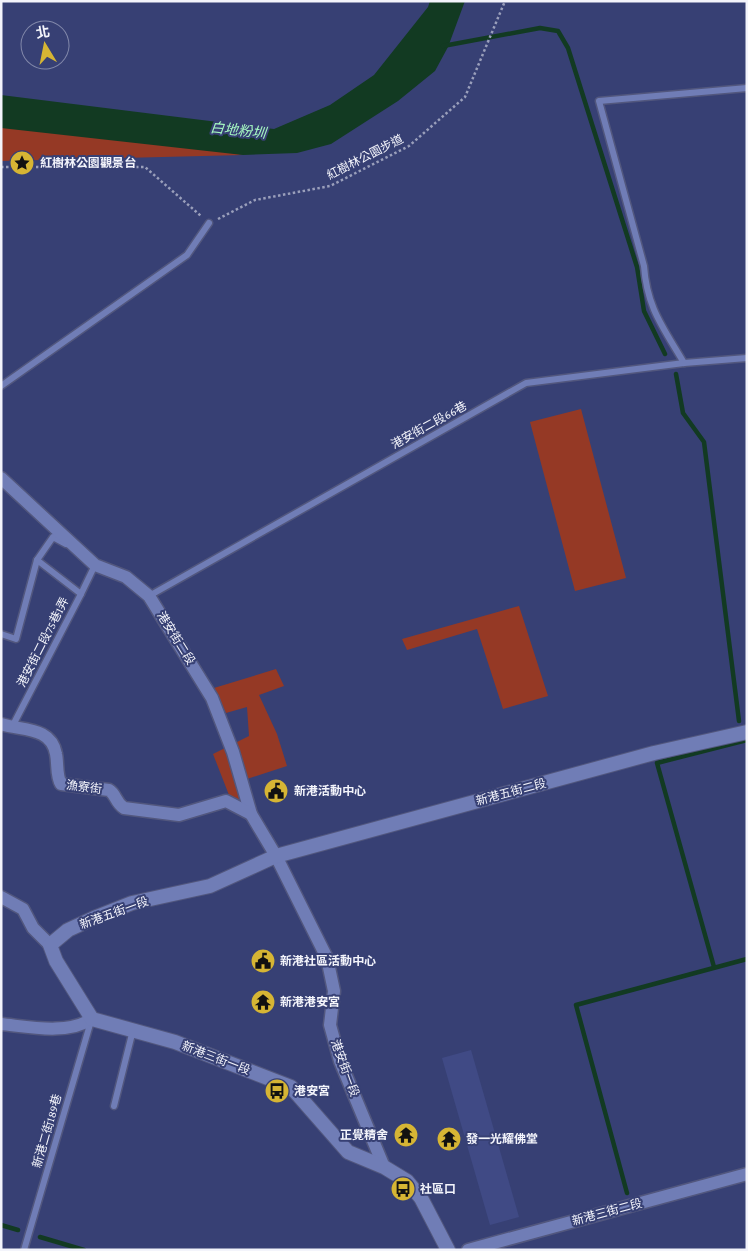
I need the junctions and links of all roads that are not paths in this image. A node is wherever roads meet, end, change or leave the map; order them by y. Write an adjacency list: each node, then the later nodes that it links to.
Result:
1 (747, 88): 4 (lane)
2 (209, 223): 5 (lane)
3 (747, 358): 4 (lane, 港安街二段66巷)
4 (684, 363): 11 (lane, 港安街二段66巷)
5 (1, 386)
6 (1, 478): 7 (street, 港安街二段)
7 (82, 553): 8 (lane); 9 (street, 港安街二段)
8 (37, 560): 10 (lane, 港安街二段75巷1弄); 12 (lane)
9 (95, 565): 10 (lane, 港安街二段75巷1弄); 11 (street, 港安街二段)
10 (80, 594): 13 (lane, 港安街二段75巷1弄)
11 (149, 596): 15 (street, 港安街二段)
12 (1, 634)
13 (7, 725): 15 (street, 漁寮街)
14 (747, 732): 16 (street, 新港五街二段)
15 (252, 814): 16 (street, 港安街二段)
16 (276, 856): 18 (street, 新港五街一段); 23 (street, 港安街一段)
17 (1, 897): 18 (street)
18 (50, 945): 19 (street)
19 (92, 1019): 20 (street); 21 (street, 新港三街一段); 25 (lane, 新港二街189巷)
20 (1, 1024)
21 (133, 1030): 22 (lane); 23 (street, 新港三街一段)
22 (114, 1106)
23 (384, 1167): 26 (street, 新港三街一段)
24 (747, 1174): 27 (street, 新港三街二段)
25 (24, 1250)
26 (448, 1250)
27 (468, 1250)

